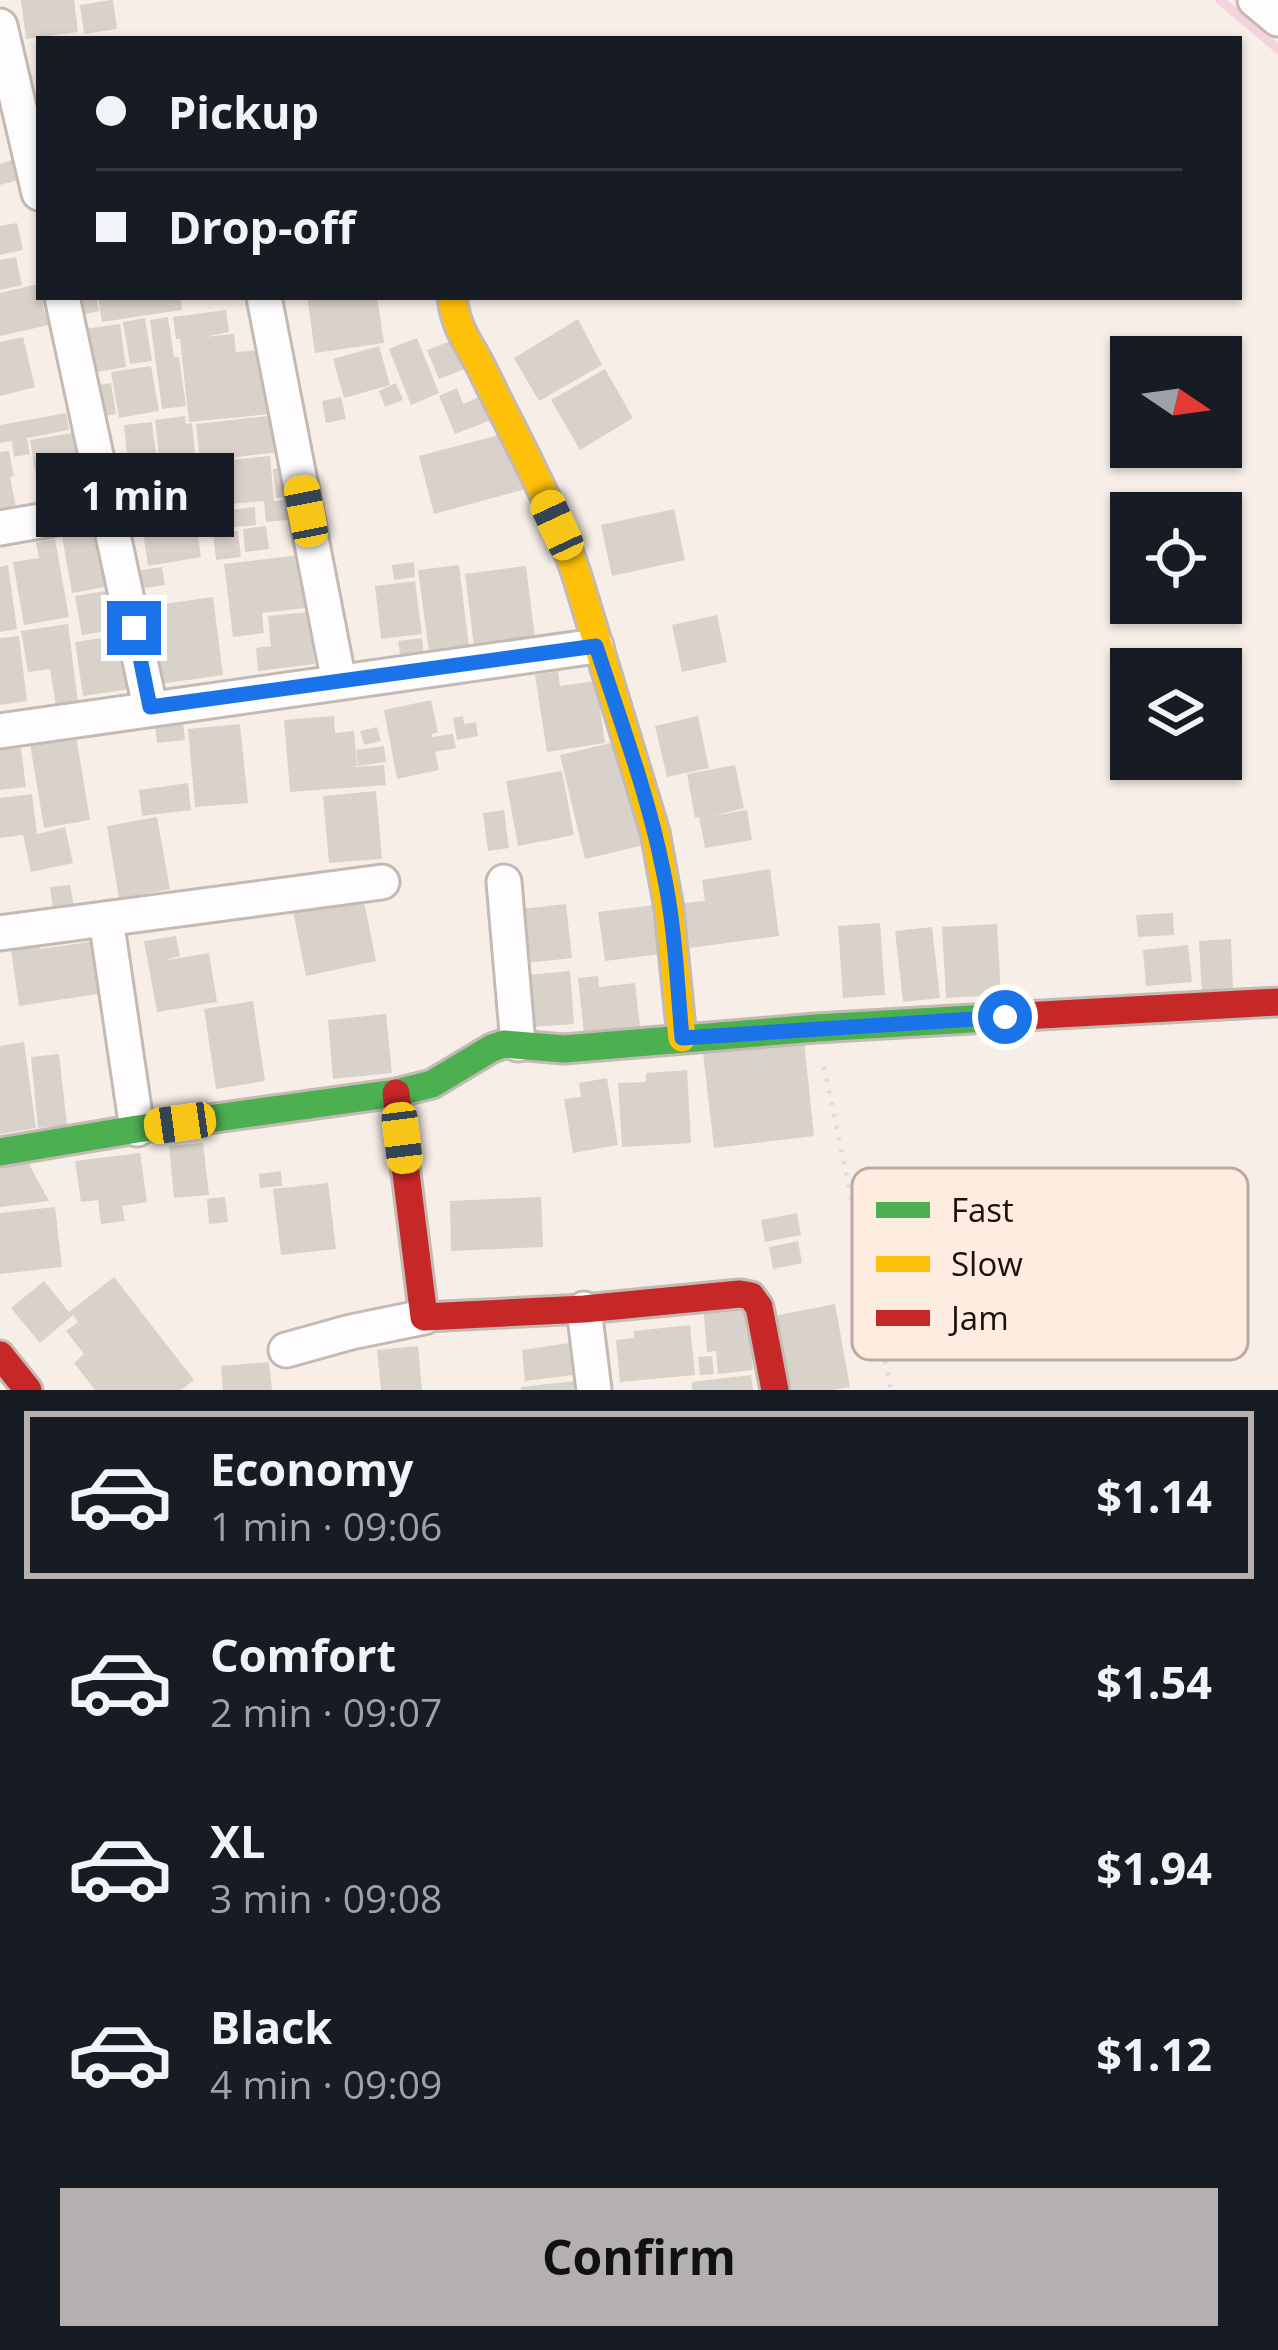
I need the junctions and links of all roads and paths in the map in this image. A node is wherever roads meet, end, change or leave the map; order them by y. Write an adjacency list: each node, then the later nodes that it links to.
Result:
1 (1255, 0): 2 (street)
2 (1278, 19)
3 (0, 26): 4 (street)
4 (36, 180)
5 (63, 300): 8 (street)
6 (265, 300): 11 (street)
7 (452, 300): 10 (main road)
8 (108, 509): 9 (street); 12 (street)
9 (0, 528)
10 (596, 646): 11 (street); 20 (main road)
11 (339, 682): 12 (street)
12 (150, 707): 13 (street)
13 (0, 731)
14 (504, 881): 21 (street)
15 (382, 882): 16 (street)
16 (106, 919): 17 (street); 23 (street)
17 (0, 933)
18 (1278, 1002): 19 (main road)
19 (816, 1028): 20 (main road); 25 (path)
20 (682, 1038): 21 (main road)
21 (518, 1044): 22 (main road)
22 (396, 1093): 23 (main road); 27 (main road)
23 (137, 1129): 24 (main road)
24 (0, 1152)
25 (852, 1202)
26 (584, 1309): 27 (main road); 32 (street); 33 (main road)
27 (424, 1317): 28 (street)
28 (286, 1350)
29 (0, 1355): 31 (main road)
30 (885, 1360): 34 (path)
31 (28, 1390)
32 (594, 1390)
33 (775, 1390)
34 (891, 1390)

